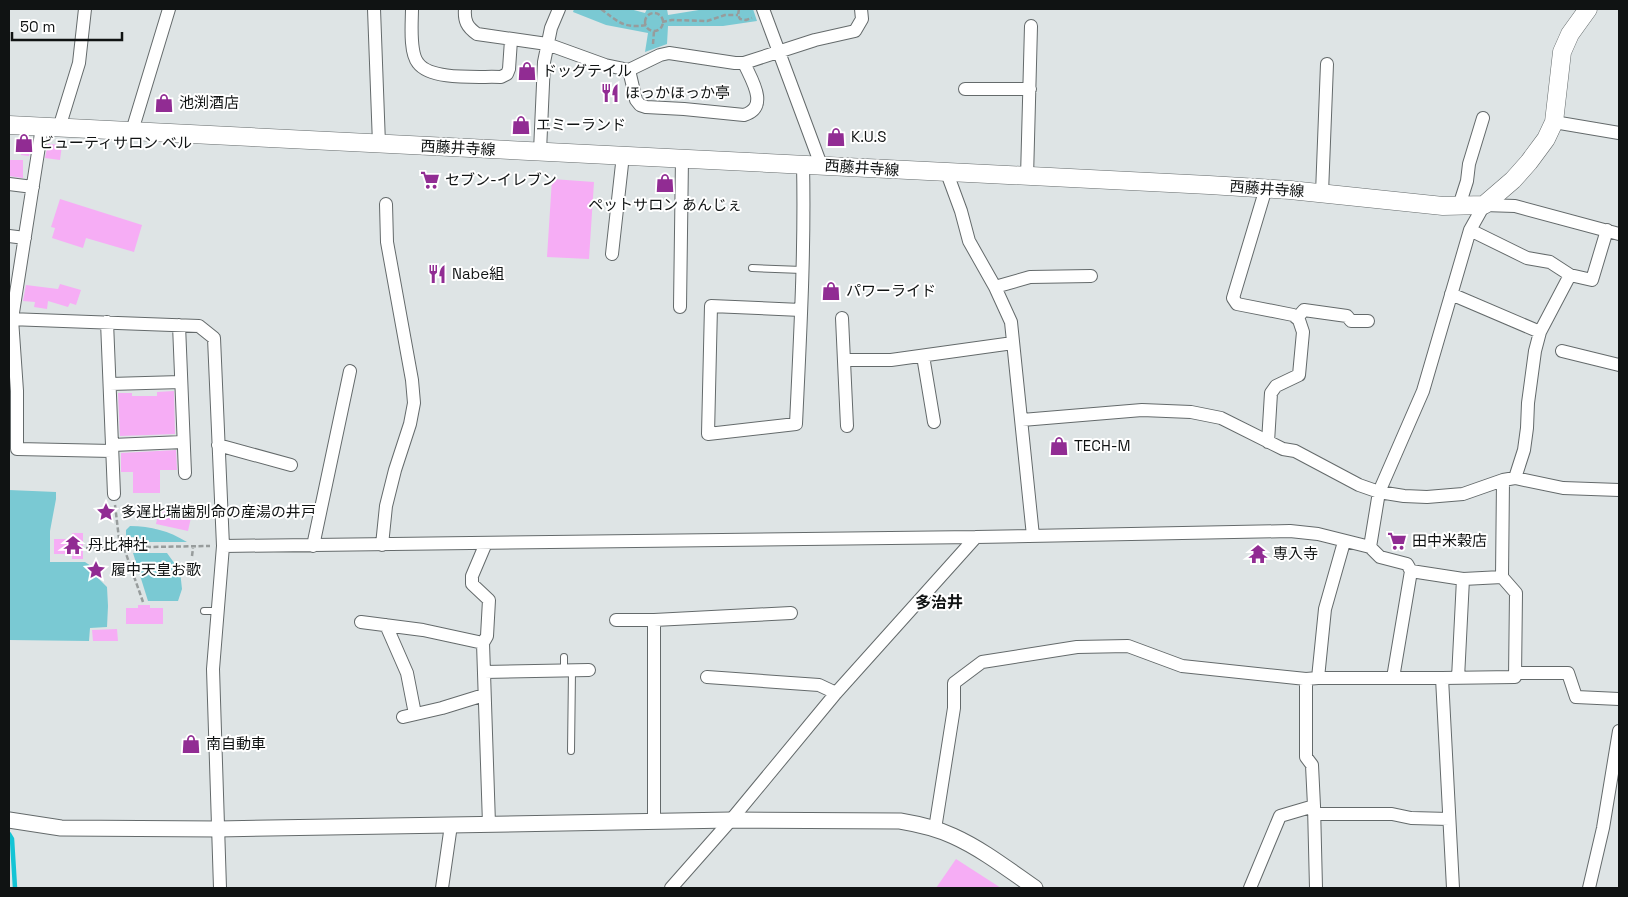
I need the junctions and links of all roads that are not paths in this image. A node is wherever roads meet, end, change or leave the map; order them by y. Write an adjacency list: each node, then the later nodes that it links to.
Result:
1 (85, 9): 22 (street)
2 (169, 9): 23 (street)
3 (374, 9): 25 (street)
4 (412, 9): 11 (street)
5 (465, 9): 11 (street)
6 (559, 9): 12 (street)
7 (861, 9): 13 (street)
8 (1588, 9): 20 (main road)
9 (764, 11): 13 (street)
10 (1031, 26): 18 (street)
11 (511, 40): 12 (street)
12 (548, 44): 16 (street); 26 (street)
13 (779, 51): 14 (street); 30 (street)
14 (744, 62): 16 (street); 16 (street)
15 (1327, 64): 36 (street)
16 (629, 70)
17 (964, 89): 18 (street)
18 (1030, 89): 32 (street)
19 (1483, 118): 39 (street)
20 (1554, 122): 24 (street); 38 (main road)
21 (9, 125): 22 (main road, 西藤井寺線)
22 (51, 128): 23 (main road, 西藤井寺線); 34 (street)
23 (132, 132): 25 (main road, 西藤井寺線)
24 (1619, 133)
25 (379, 144): 26 (main road, 西藤井寺線)
26 (540, 152): 27 (main road, 西藤井寺線)
27 (623, 155): 28 (main road, 西藤井寺線); 44 (street)
28 (682, 158): 29 (main road, 西藤井寺線); 51 (street)
29 (803, 164): 30 (main road, 西藤井寺線); 46 (street)
30 (821, 165): 31 (main road, 西藤井寺線)
31 (946, 173): 32 (main road, 西藤井寺線); 49 (street)
32 (1027, 177): 35 (main road, 西藤井寺線)
33 (9, 184): 34 (street)
34 (33, 187): 43 (street)
35 (1266, 188): 36 (main road, 西藤井寺線); 54 (street)
36 (1322, 193): 39 (main road, 西藤井寺線)
37 (386, 204): 85 (street)
38 (1484, 205): 39 (main road, 西藤井寺線); 40 (street); 41 (street)
39 (1459, 206)
40 (1470, 230): 47 (street); 50 (street)
41 (1613, 232): 47 (street)
42 (9, 236): 43 (street)
43 (25, 238): 55 (street)
44 (612, 254)
45 (752, 268): 46 (lane)
46 (802, 270): 52 (street)
47 (1570, 275): 59 (street)
48 (1090, 276): 49 (street)
49 (995, 287): 60 (street)
50 (1451, 294): 59 (street); 79 (street)
51 (680, 307)
52 (801, 310): 52 (street)
53 (842, 318): 63 (street)
54 (1297, 318): 56 (street); 72 (street)
55 (10, 319): 57 (street); 74 (street)
56 (1368, 321)
57 (107, 322): 58 (street); 67 (street)
58 (179, 325): 66 (street); 73 (street)
59 (1540, 332): 77 (street)
60 (1014, 343): 62 (street); 68 (street)
61 (1562, 351): 64 (street)
62 (924, 356): 63 (street); 69 (street)
63 (844, 360): 70 (street)
64 (1619, 365)
65 (350, 371): 87 (street)
66 (181, 382): 67 (street); 71 (street)
67 (110, 384): 74 (street)
68 (1022, 420): 72 (street); 81 (street)
69 (934, 422)
70 (847, 426)
71 (183, 442): 74 (street); 76 (street)
72 (1268, 442): 79 (street)
73 (218, 445): 75 (street); 86 (street)
74 (112, 448): 80 (street)
75 (291, 465)
76 (185, 473)
77 (1509, 479): 78 (street); 79 (street); 90 (street)
78 (1619, 490)
79 (1379, 492): 88 (street)
80 (114, 494)
81 (1033, 536): 82 (street); 83 (street)
82 (976, 537): 84 (street); 108 (street)
83 (1344, 542): 88 (street); 104 (street)
84 (486, 543): 85 (street); 97 (street)
85 (382, 545): 87 (street)
86 (223, 546): 87 (street); 120 (street)
87 (313, 546)
88 (1370, 547): 89 (street)
89 (1411, 571): 91 (street); 105 (street)
90 (1502, 577): 91 (street); 102 (street)
91 (1463, 579): 107 (street)
92 (791, 613): 94 (street)
93 (616, 620): 94 (street)
94 (654, 620): 117 (street)
95 (361, 622): 96 (street)
96 (386, 625): 97 (street); 109 (street)
97 (482, 643): 101 (street)
98 (564, 657): 100 (lane)
99 (588, 670): 100 (street)
100 (568, 671): 101 (street); 112 (lane)
101 (484, 672): 109 (street)
102 (1515, 673): 107 (street); 110 (street)
103 (707, 677): 108 (street)
104 (1312, 678): 105 (street); 113 (street); 121 (street)
105 (1393, 678): 106 (street)
106 (1442, 678): 107 (street); 114 (street)
107 (1458, 678)
108 (836, 693): 116 (street)
109 (484, 695): 118 (street)
110 (1619, 699)
111 (1619, 731): 129 (street)
112 (571, 751)
113 (1314, 810): 114 (street); 126 (street); 127 (street)
114 (1449, 819): 128 (street)
115 (9, 820): 120 (street)
116 (731, 820): 117 (street); 121 (street); 124 (street)
117 (654, 822): 118 (street)
118 (489, 824): 119 (street)
119 (451, 825): 120 (street); 123 (street)
120 (218, 829): 122 (street)
121 (935, 829): 125 (street)
122 (220, 888)
123 (442, 888)
124 (671, 888)
125 (1035, 888)
126 (1250, 888)
127 (1316, 888)
128 (1453, 888)
129 (1589, 888)

